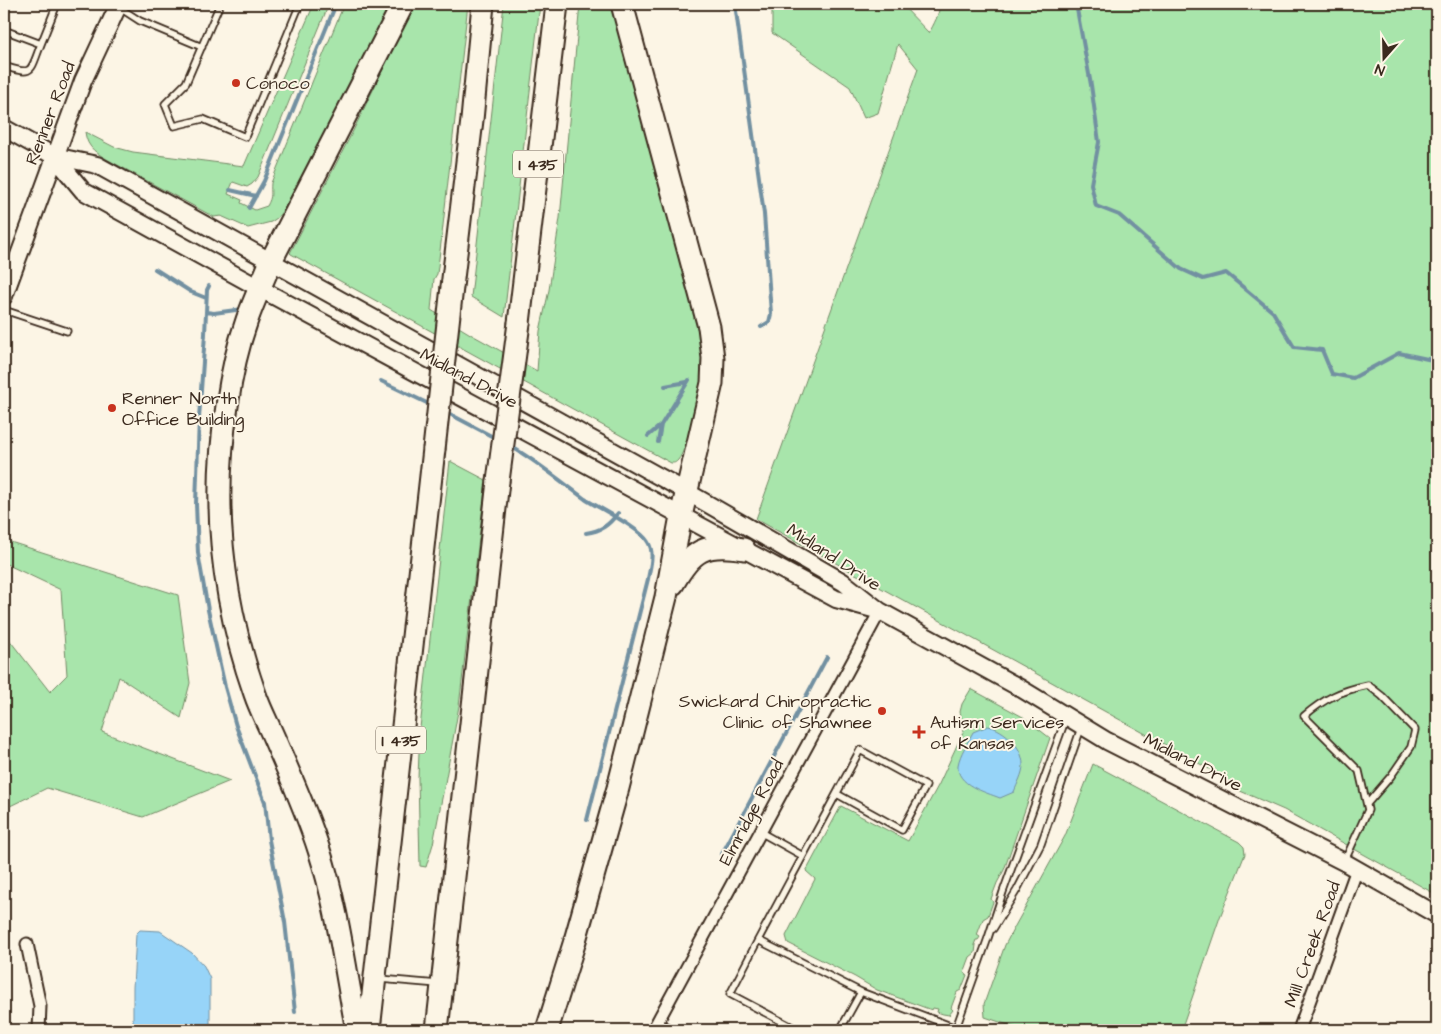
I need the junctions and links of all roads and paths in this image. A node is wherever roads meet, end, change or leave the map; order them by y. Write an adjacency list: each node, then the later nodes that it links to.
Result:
1 (56, 4): 10 (lane)
2 (220, 4): 11 (lane)
3 (300, 4): 11 (lane)
4 (403, 4): 15 (highway)
5 (483, 4): 36 (highway, I 435, bridge)
6 (557, 4): 37 (highway, I 435, bridge)
7 (622, 4): 20 (highway)
8 (117, 5): 11 (lane); 14 (main road, Renner Road)
9 (4, 30): 10 (lane)
10 (41, 44): 12 (lane)
11 (202, 47)
12 (4, 66)
13 (4, 128): 14 (main road, Midland Drive)
14 (54, 156): 15 (main road, Midland Drive); 16 (main road, Midland Drive); 17 (main road, Renner Road)
15 (271, 261): 16 (highway); 20 (main road, Midland Drive)
16 (259, 288): 21 (main road, Midland Drive); 42 (highway)
17 (4, 296)
18 (4, 310): 19 (lane)
19 (66, 331)
20 (687, 492): 21 (highway); 24 (main road, Midland Drive)
21 (682, 516): 22 (main road, Midland Drive); 23 (highway)
22 (744, 549): 23 (highway); 24 (main road, Midland Drive)
23 (666, 597): 45 (highway)
24 (880, 611): 25 (main road, Midland Drive); 29 (street, Elmridge Road)
25 (1066, 717): 26 (main road, Midland Drive); 33 (lane)
26 (1081, 726): 31 (main road, Midland Drive); 33 (lane)
27 (836, 794): 27 (lane); 30 (lane)
28 (1366, 804): 28 (lane); 31 (lane)
29 (760, 832): 30 (lane); 39 (street, Elmridge Road)
30 (803, 856): 34 (lane)
31 (1350, 866): 32 (main road, Midland Drive); 49 (street, Mill Creek Road)
32 (1437, 915)
33 (988, 938): 40 (lane)
34 (758, 940): 38 (lane); 47 (lane)
35 (27, 944): 41 (street)
36 (374, 978): 37 (lane); 43 (highway, I 435)
37 (442, 984): 44 (highway, I 435)
38 (861, 992): 40 (lane); 48 (lane)
39 (656, 1026): 46 (lane)
40 (956, 1029)
41 (39, 1030)
42 (357, 1030)
43 (369, 1030)
44 (437, 1030)
45 (547, 1030)
46 (674, 1030)
47 (798, 1030)
48 (840, 1030)
49 (1300, 1030)

